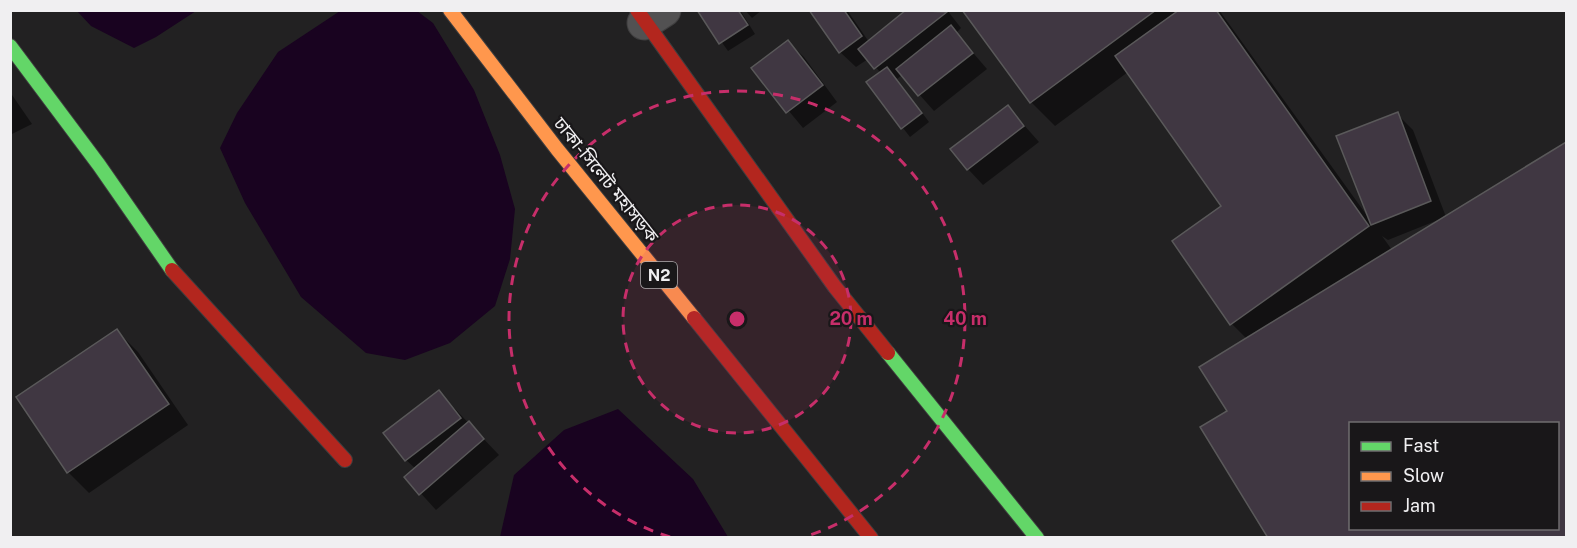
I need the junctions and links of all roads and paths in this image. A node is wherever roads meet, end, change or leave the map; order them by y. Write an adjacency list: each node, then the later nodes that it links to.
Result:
1 (450, 10): 5 (main road, ঢাকা-সিলেট মহাসড়ক / N2)
2 (648, 15): 6 (main road)
3 (10, 46): 4 (main road)
4 (345, 460)
5 (871, 537)
6 (1037, 537)

